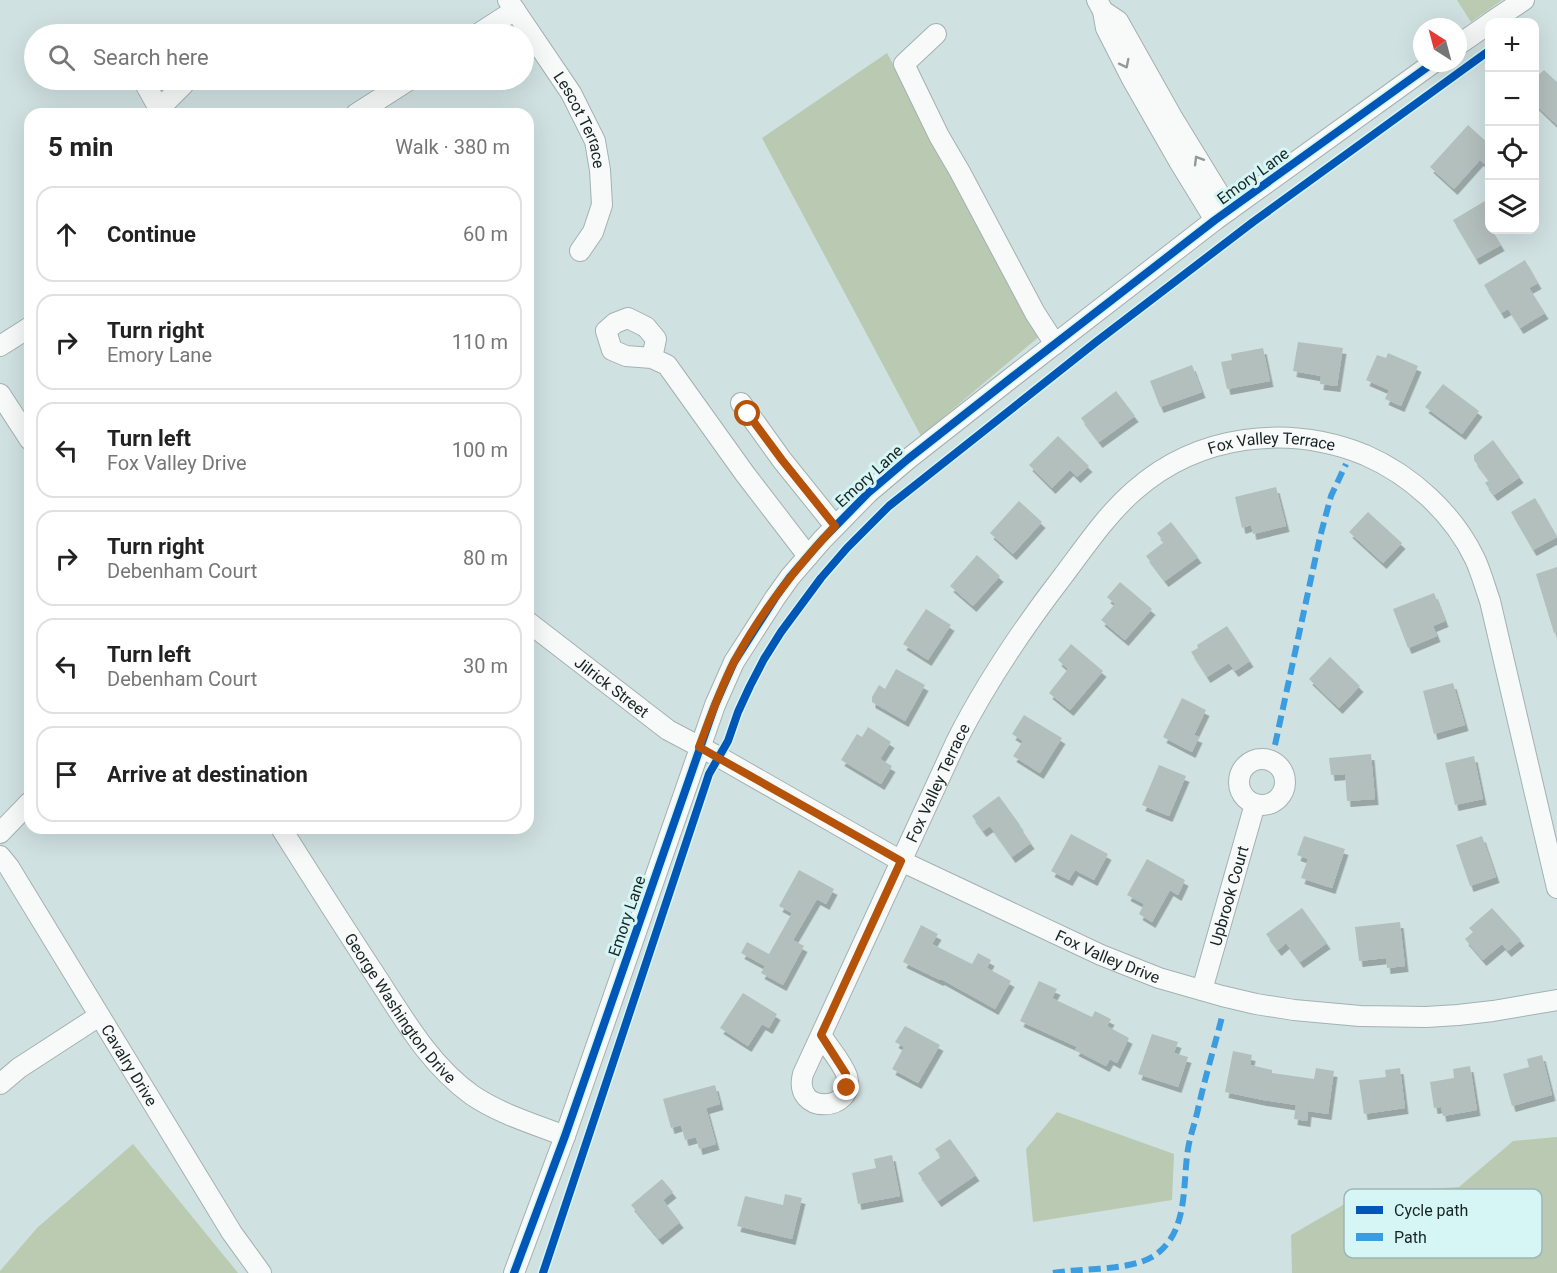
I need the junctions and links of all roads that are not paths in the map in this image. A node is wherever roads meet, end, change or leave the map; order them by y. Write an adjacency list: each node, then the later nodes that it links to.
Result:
1 (1524, 0): 4 (street)
2 (512, 5): 5 (street); 6 (street, Lescot Terrace)
3 (1100, 5): 18 (street)
4 (1497, 18)
5 (490, 24)
6 (525, 24)
7 (1485, 26): 10 (street)
8 (936, 34): 21 (street)
9 (534, 37): 19 (street, Lescot Terrace)
10 (1467, 39)
11 (1421, 72): 18 (street, Emory Lane)
12 (148, 90): 15 (street)
13 (179, 90): 16 (street)
14 (393, 90): 17 (street)
15 (158, 108)
16 (163, 108)
17 (365, 108)
18 (1222, 215): 21 (street, Emory Lane)
19 (580, 251)
20 (24, 331): 22 (street)
21 (1055, 344): 27 (street, Emory Lane)
22 (0, 346)
23 (652, 358): 28 (street)
24 (0, 394): 26 (street)
25 (741, 403): 27 (street)
26 (24, 431)
27 (835, 526): 28 (street, Emory Lane)
28 (808, 556): 30 (street, Emory Lane)
29 (534, 627): 30 (street, Jilrick Street)
30 (699, 747): 36 (street, Fox Valley Drive); 43 (street, Emory Lane)
31 (1255, 804): 38 (street, Upbrook Court)
32 (24, 808): 33 (street)
33 (0, 833)
34 (285, 834): 43 (street, George Washington Drive)
35 (0, 856): 40 (street, Cavalry Drive)
36 (901, 861): 37 (street, Fox Valley Terrace); 38 (street, Fox Valley Drive); 41 (street, Fox Valley Terrace)
37 (1557, 888)
38 (1202, 990): 39 (street, Fox Valley Drive)
39 (1557, 1000)
40 (99, 1016): 42 (street); 44 (street, Cavalry Drive)
41 (821, 1035)
42 (0, 1084)
43 (565, 1136): 45 (street, Emory Lane)
44 (261, 1273)
45 (514, 1273)

